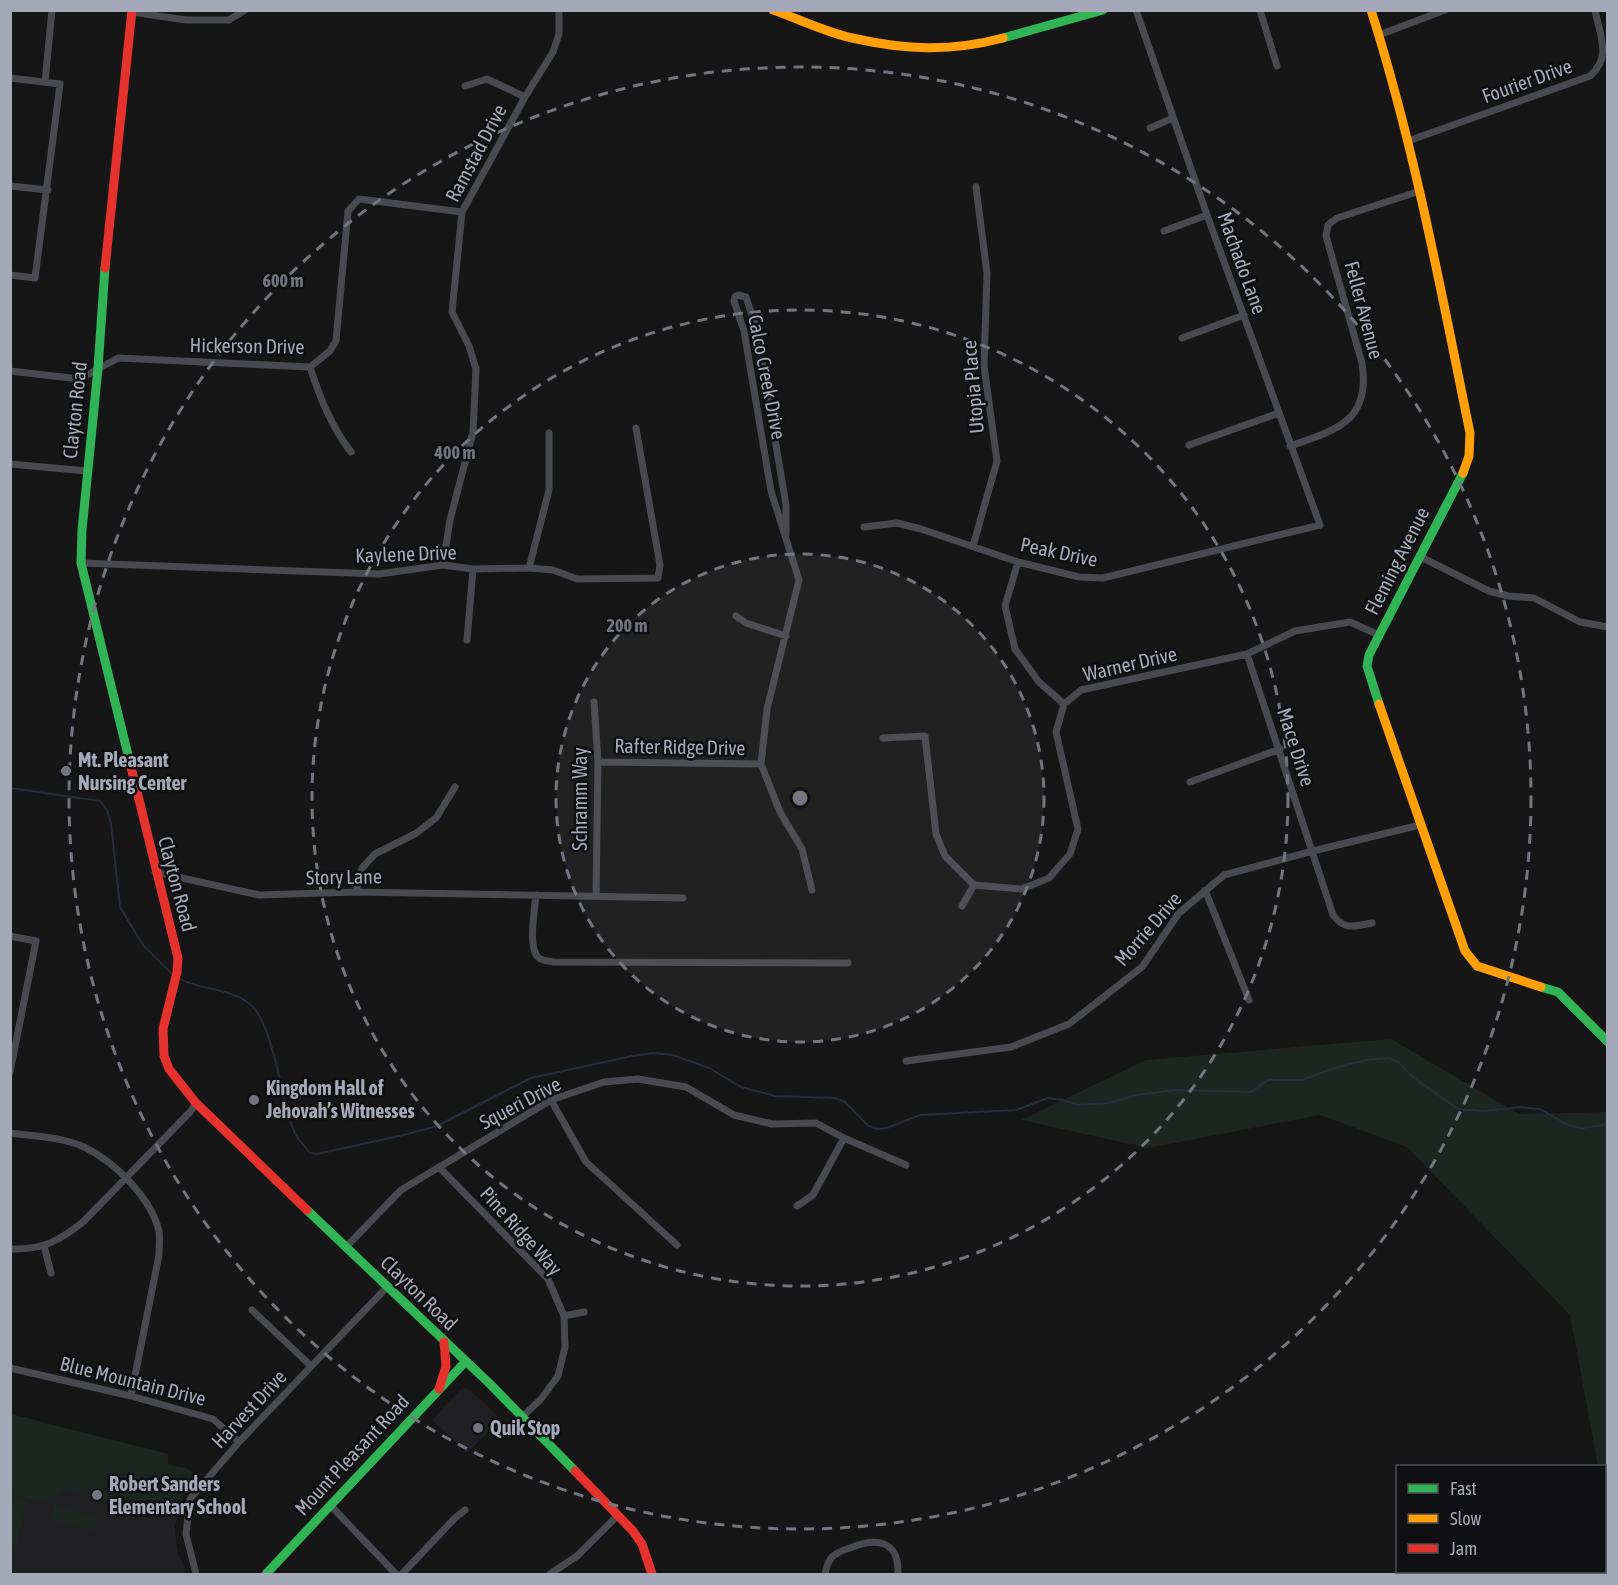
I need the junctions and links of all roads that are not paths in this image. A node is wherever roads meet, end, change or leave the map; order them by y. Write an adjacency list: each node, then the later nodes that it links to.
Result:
1 (52, 10): 15 (street)
2 (245, 10): 11 (street)
3 (559, 10): 17 (street, Ramstad Drive)
4 (773, 10): 5 (street)
5 (1103, 10)
6 (1136, 10): 18 (street, Machado Lane)
7 (1260, 10): 13 (street)
8 (1371, 10): 12 (street, Fleming Avenue)
9 (1445, 10): 12 (street)
10 (1595, 10): 20 (street, Fourier Drive)
11 (132, 11): 32 (street, Clayton Road)
12 (1379, 34): 20 (street, Fleming Avenue)
13 (1277, 66)
14 (10, 78): 15 (street)
15 (45, 82): 23 (street)
16 (465, 86): 17 (street)
17 (525, 97): 25 (street, Ramstad Drive)
18 (1173, 118): 19 (street); 26 (street, Machado Lane)
19 (1150, 128)
20 (1408, 141): 24 (street, Fleming Avenue)
21 (10, 186): 23 (street)
22 (975, 187): 45 (street, Utopia Place)
23 (48, 190): 28 (street)
24 (1420, 191): 38 (street, Feller Avenue); 46 (street, Fleming Avenue)
25 (462, 212): 31 (street, Hickerson Drive); 49 (street, Ramstad Drive)
26 (1207, 215): 27 (street); 29 (street, Machado Lane)
27 (1164, 231)
28 (10, 275)
29 (1244, 315): 30 (street); 34 (street, Machado Lane)
30 (1182, 338)
31 (310, 367): 32 (street, Hickerson Drive); 39 (street)
32 (98, 368): 33 (street, Hickerson Drive); 41 (street, Clayton Road)
33 (10, 370)
34 (1279, 413): 37 (street); 38 (street, Machado Lane)
35 (636, 428): 50 (street, Kaylene Drive)
36 (549, 433): 50 (street)
37 (1189, 445)
38 (1290, 446): 42 (street, Machado Lane)
39 (351, 452)
40 (10, 464): 41 (street)
41 (87, 471): 48 (street, Clayton Road)
42 (1320, 525): 47 (street, Peak Drive)
43 (864, 527): 45 (street, Peak Drive)
44 (786, 534): 44 (street, Calco Creek Drive); 55 (street, Calco Creek Drive)
45 (972, 546): 47 (street, Peak Drive)
46 (1419, 556): 53 (street); 54 (street, Fleming Avenue)
47 (1018, 562): 59 (street)
48 (81, 563): 49 (street, Kaylene Drive); 68 (street, Clayton Road)
49 (443, 565): 51 (street, Kaylene Drive)
50 (530, 568): 51 (street, Kaylene Drive)
51 (473, 569): 56 (street)
52 (736, 616): 55 (street)
53 (1608, 627)
54 (1379, 635): 57 (street, Warner Drive); 66 (street, Fleming Avenue)
55 (786, 636): 63 (street, Calco Creek Drive)
56 (467, 640)
57 (1247, 654): 59 (street, Warner Drive); 61 (street, Mace Drive)
58 (594, 702): 62 (street, Schramm Way)
59 (1064, 704): 69 (street, Warner Drive)
60 (884, 738): 69 (street)
61 (1280, 749): 64 (street); 67 (street, Mace Drive)
62 (598, 762): 63 (street, Rafter Ridge Drive); 74 (street, Schramm Way)
63 (761, 764): 70 (street, Calco Creek Drive)
64 (1190, 782)
65 (455, 787): 72 (street)
66 (1420, 825): 67 (street, Morrie Drive); 82 (street, Fleming Avenue)
67 (1313, 850): 71 (street, Morrie Drive); 77 (street, Mace Drive)
68 (155, 872): 72 (street, Story Lane); 86 (street, Clayton Road)
69 (974, 885): 76 (street)
70 (812, 890)
71 (1205, 890): 80 (street); 83 (street, Morrie Drive)
72 (356, 892): 73 (street, Story Lane)
73 (536, 896): 74 (street, Story Lane); 79 (street)
74 (596, 897): 75 (street, Story Lane)
75 (683, 898)
76 (962, 906)
77 (1372, 923)
78 (10, 936): 81 (street)
79 (848, 963)
80 (1249, 1000)
81 (14, 1035): 84 (street)
82 (1608, 1042)
83 (906, 1061)
84 (10, 1072)
85 (551, 1100): 88 (street, Squeri Drive); 90 (street, Squeri Drive); 93 (street)
86 (196, 1103): 91 (street); 95 (street, Clayton Road)
87 (10, 1133): 91 (street)
88 (844, 1138): 89 (street, Squeri Drive); 92 (street)
89 (906, 1166)
90 (440, 1167): 95 (street, Squeri Drive); 101 (street, Pine Ridge Way)
91 (125, 1178): 94 (street); 107 (street)
92 (797, 1206)
93 (676, 1245)
94 (44, 1246): 96 (street); 97 (street)
95 (346, 1247): 98 (street, Clayton Road)
96 (10, 1249)
97 (51, 1273)
98 (387, 1287): 102 (street, Clayton Road); 104 (street, Harvest Drive)
99 (252, 1310): 104 (street)
100 (584, 1312): 101 (street)
101 (564, 1316): 108 (street, Pine Ridge Way)
102 (444, 1342): 103 (street, Clayton Road); 106 (street)
103 (466, 1361): 106 (street, Mount Pleasant Road); 108 (street, Clayton Road)
104 (311, 1366): 109 (street, Harvest Drive)
105 (10, 1368): 107 (street, Blue Mountain Drive)
106 (439, 1390): 110 (street, Mount Pleasant Road)
107 (131, 1396): 109 (street, Blue Mountain Drive)
108 (521, 1418): 112 (street, Clayton Road)
109 (239, 1442): 113 (street, Harvest Drive)
110 (330, 1504): 114 (street, Mount Pleasant Road); 115 (street)
111 (465, 1510): 116 (street)
112 (618, 1515): 117 (street); 118 (street, Clayton Road)
113 (196, 1575)
114 (266, 1575)
115 (396, 1575)
116 (402, 1575)
117 (550, 1575)
118 (652, 1575)
119 (825, 1575): 120 (street)
120 (898, 1575)

